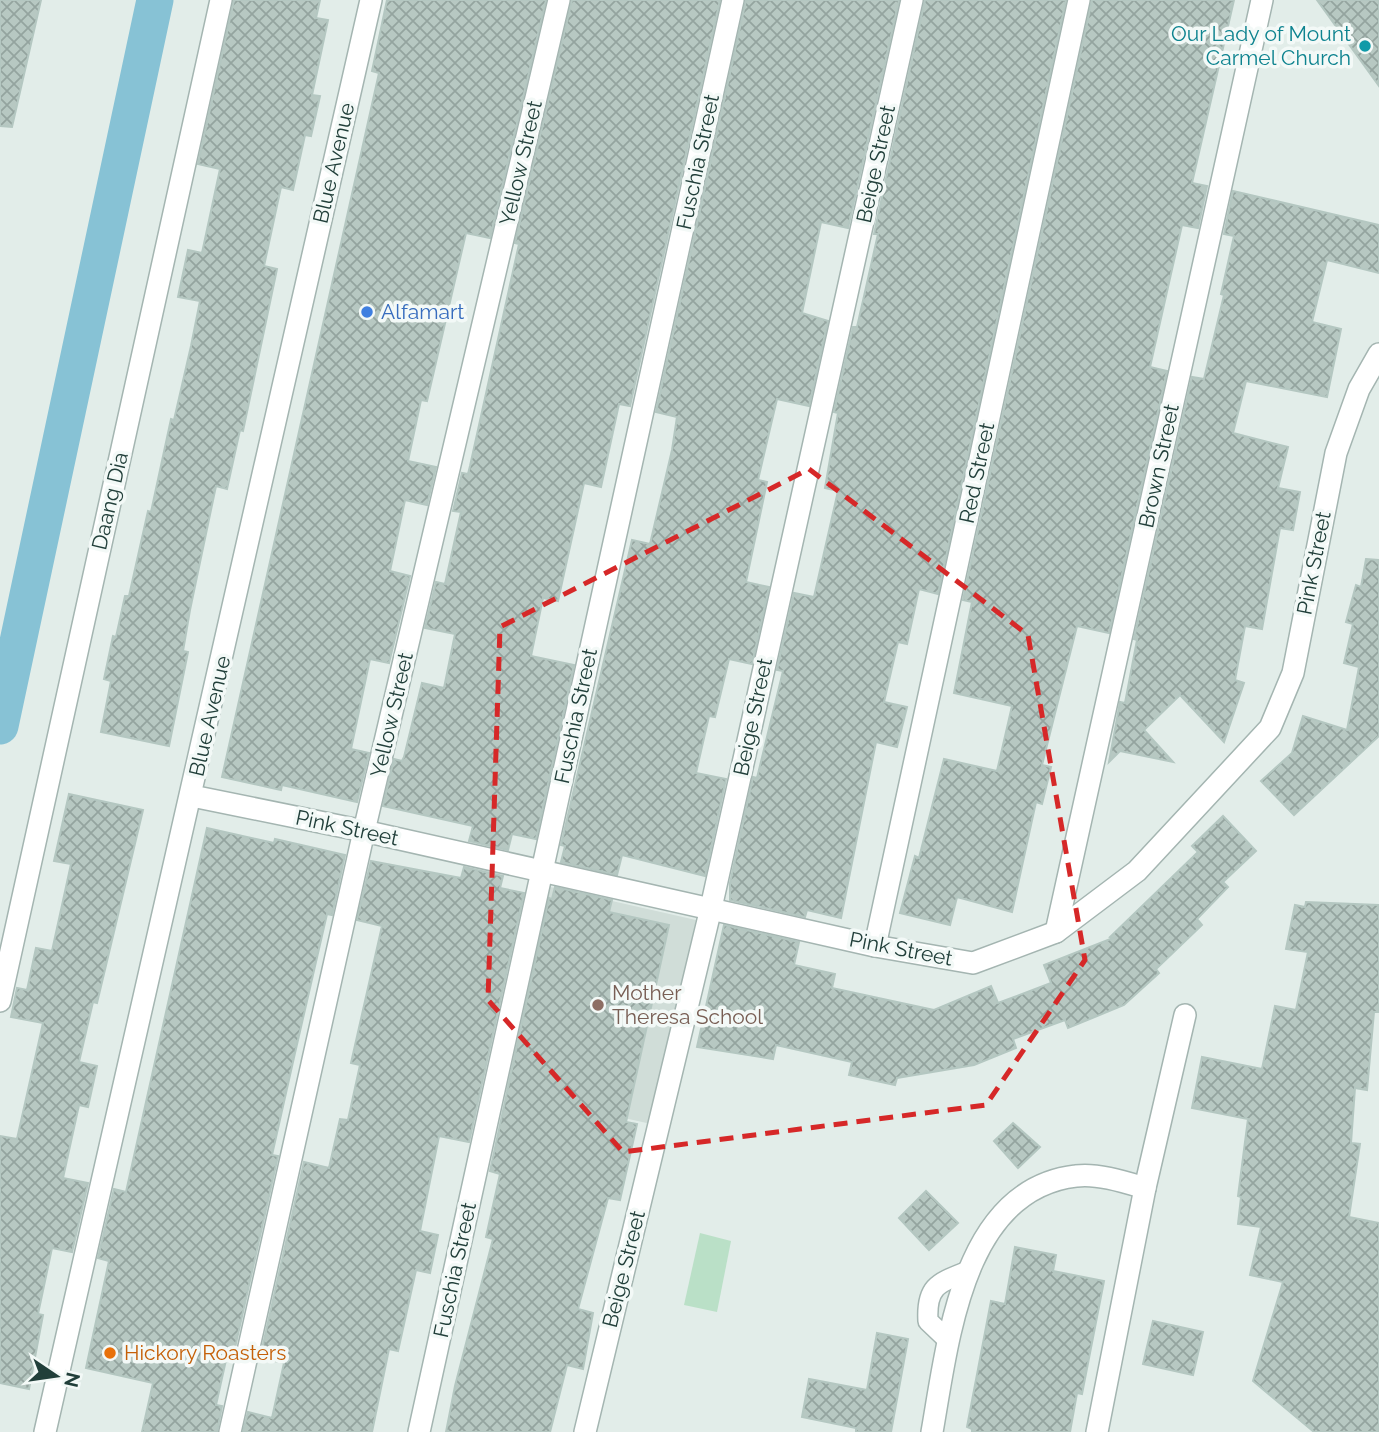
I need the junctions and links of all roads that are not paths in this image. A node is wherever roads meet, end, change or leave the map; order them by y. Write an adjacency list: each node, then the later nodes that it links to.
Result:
1 (221, 0): 15 (street, Daang Dia)
2 (371, 0): 9 (street, Blue Avenue)
3 (559, 0): 10 (street, Yellow Street)
4 (733, 0): 11 (street, Fuschia Street)
5 (912, 0): 12 (street, Beige Street)
6 (1079, 0): 14 (street, Red Street)
7 (1262, 0): 13 (street, Brown Street)
8 (1379, 354): 13 (street, Pink Street)
9 (192, 796): 10 (street, Pink Street); 20 (street, Blue Avenue)
10 (365, 831): 11 (street, Pink Street); 21 (street, Yellow Street)
11 (541, 871): 12 (street, Pink Street); 22 (street, Fuschia Street)
12 (711, 908): 14 (street, Pink Street); 23 (street, Beige Street)
13 (1056, 932): 14 (street, Pink Street)
14 (876, 946)
15 (0, 1001)
16 (1185, 1015): 17 (street)
17 (1145, 1188): 18 (street); 25 (street)
18 (968, 1271): 19 (street); 19 (lane)
19 (948, 1340): 24 (street)
20 (45, 1432)
21 (230, 1432)
22 (419, 1432)
23 (584, 1432)
24 (932, 1432)
25 (1097, 1432)

